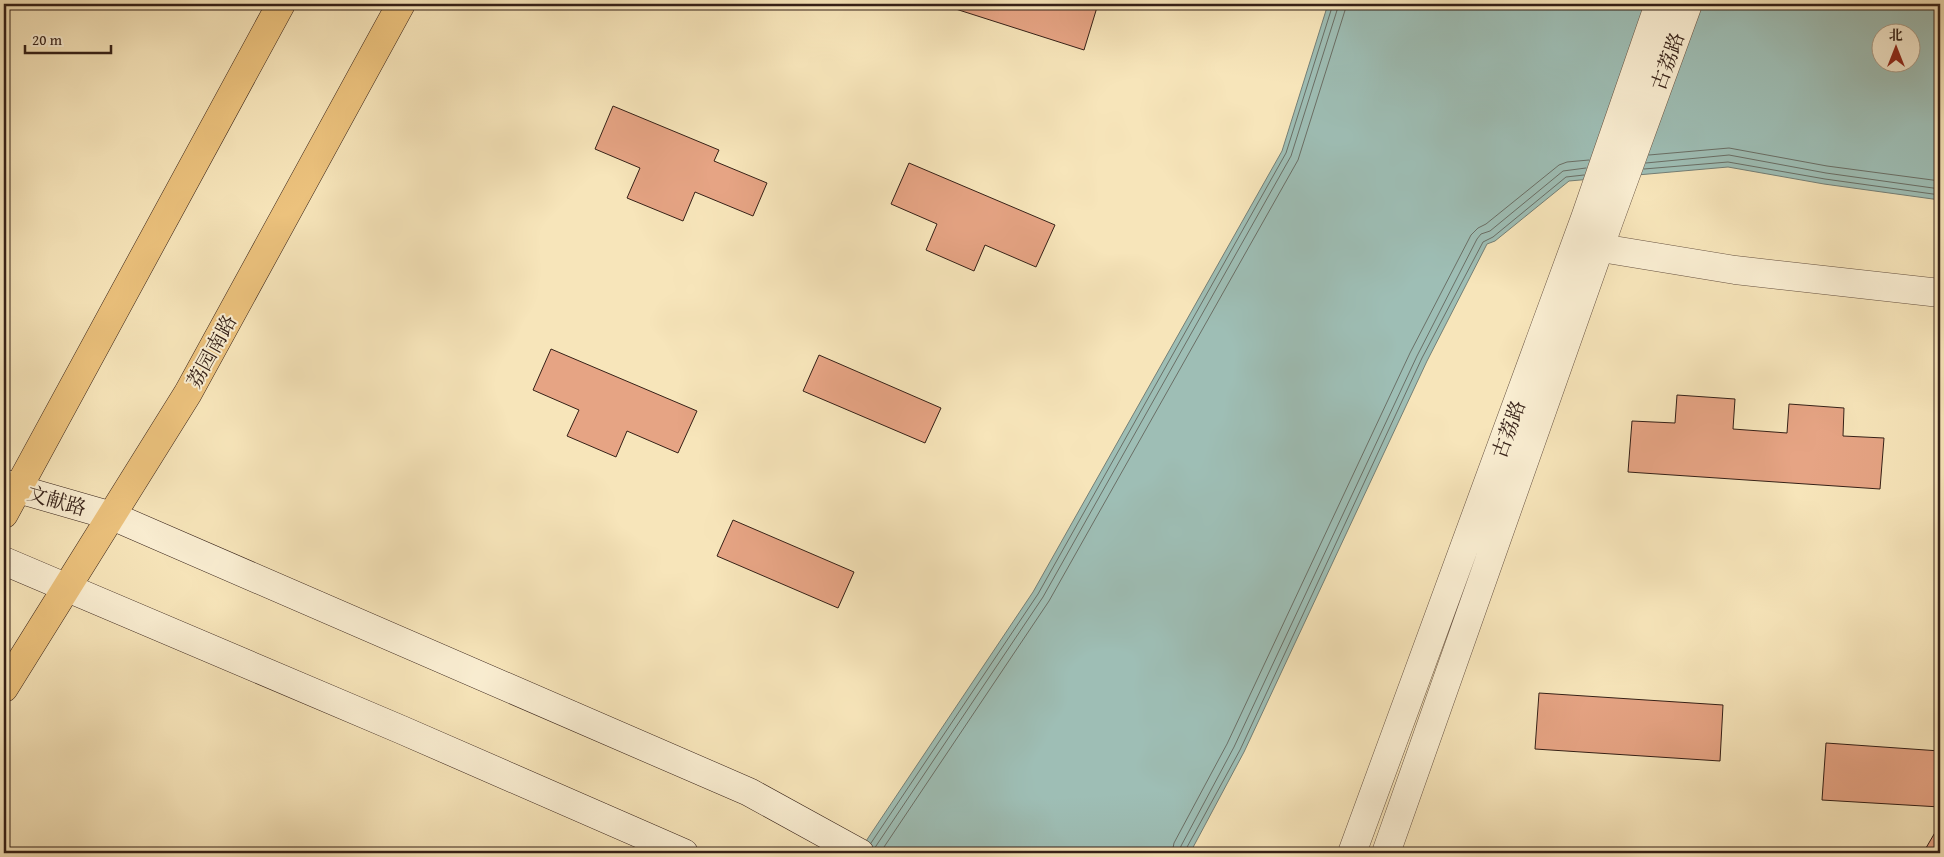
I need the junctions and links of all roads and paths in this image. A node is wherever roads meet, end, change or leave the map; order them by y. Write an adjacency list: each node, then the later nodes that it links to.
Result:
1 (281, 4): 8 (main road)
2 (401, 4): 10 (main road, 荔园南路)
3 (1659, 4): 5 (street, 古荔路)
4 (1688, 4): 5 (street, 古荔路)
5 (1597, 220): 6 (street, 古荔路); 16 (street, 古荔路)
6 (1601, 248): 7 (street); 17 (street, 古荔路)
7 (1940, 293)
8 (11, 486): 9 (main road); 10 (street, 文献路)
9 (4, 514)
10 (112, 516): 12 (main road, 荔园南路); 15 (street, 文献路)
11 (4, 561): 12 (street)
12 (67, 589): 13 (main road, 荔园南路); 14 (street)
13 (4, 688)
14 (684, 853)
15 (860, 853)
16 (1352, 853)
17 (1386, 853)

